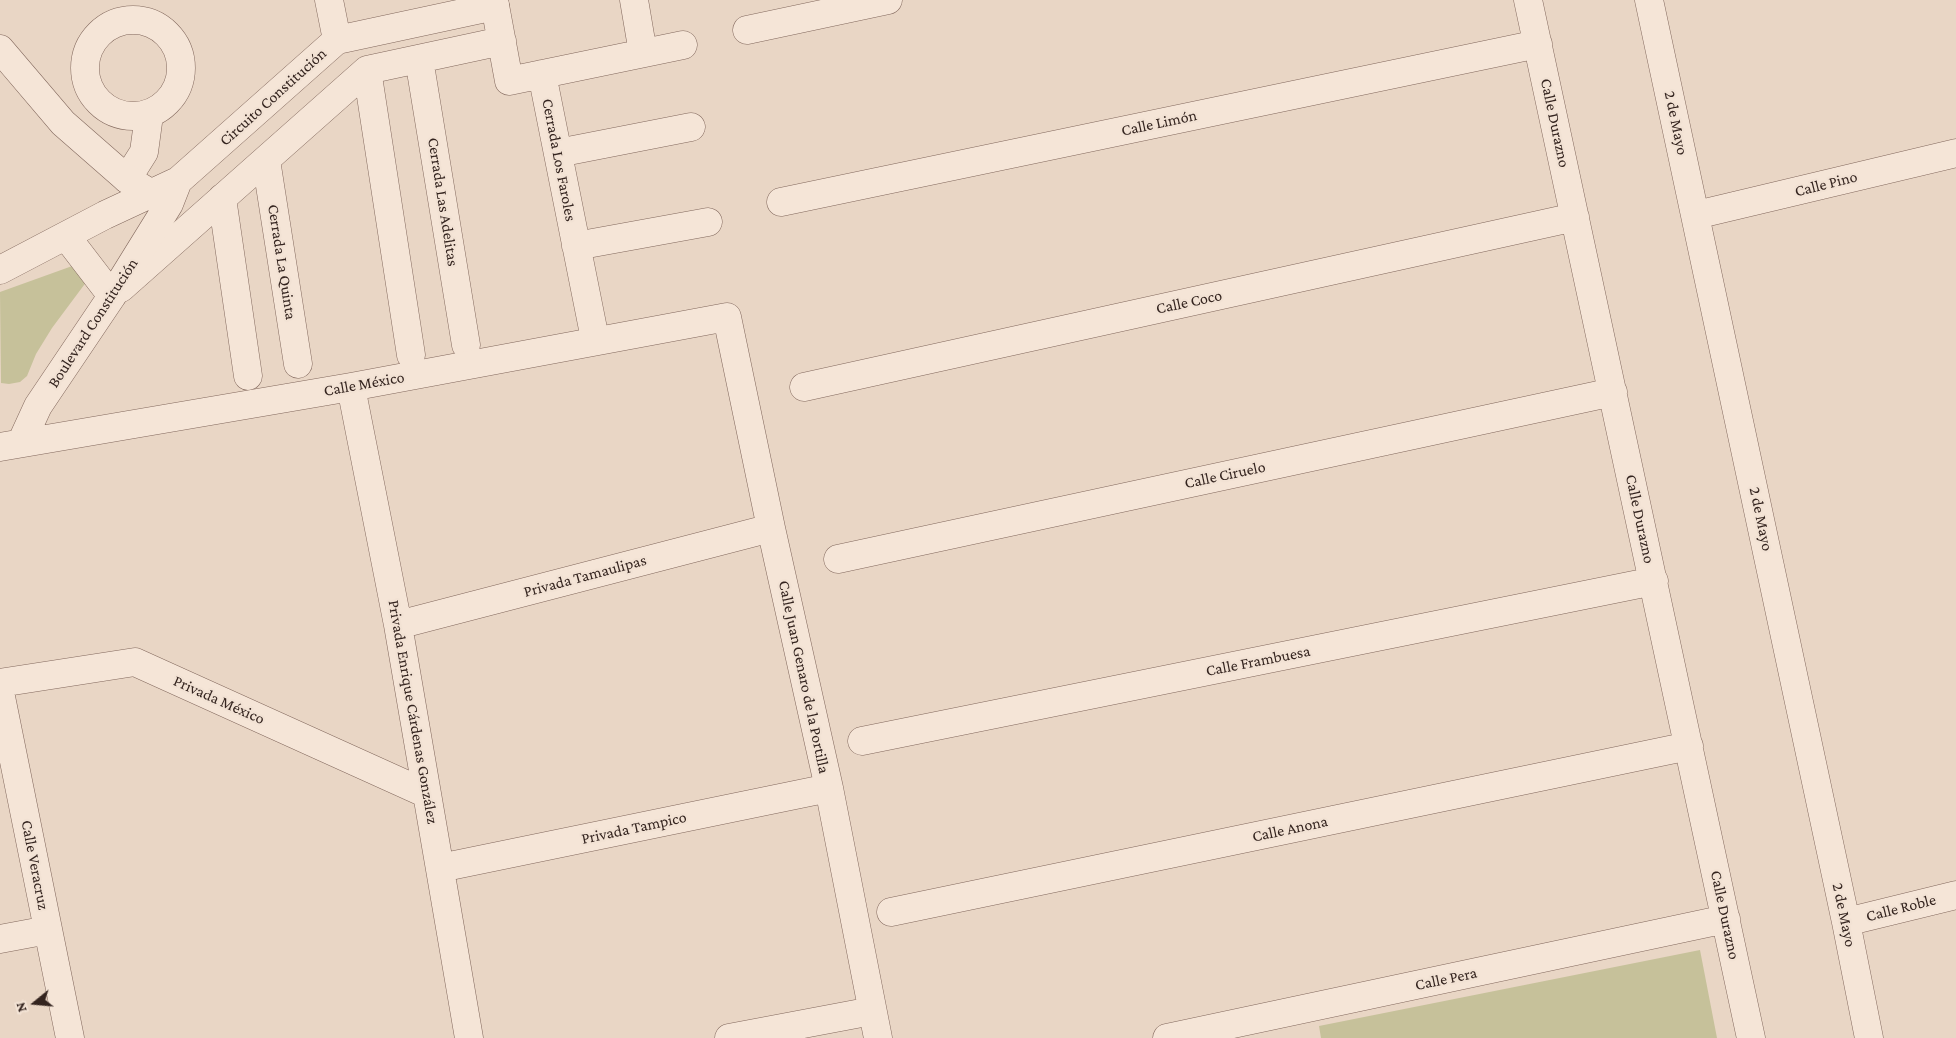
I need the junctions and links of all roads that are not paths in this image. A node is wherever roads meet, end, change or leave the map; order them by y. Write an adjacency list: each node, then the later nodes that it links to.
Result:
1 (329, 0): 9 (street, Circuito Constitución)
2 (634, 0): 14 (street)
3 (888, 0): 8 (street)
4 (1528, 0): 11 (street, Calle Durazno)
5 (1649, 0): 27 (street, 2 de Mayo)
6 (495, 3): 9 (street); 10 (street)
7 (145, 10): 18 (street); 18 (street)
8 (747, 30)
9 (337, 40): 24 (street, Circuito Constitución)
10 (502, 41): 15 (street); 17 (street)
11 (1538, 44): 26 (street, Calle Limón); 28 (street, Calle Durazno)
12 (683, 45): 14 (street)
13 (0, 49): 23 (street)
14 (644, 53): 17 (street)
15 (419, 59): 16 (street); 36 (street, Cerrada Las Adelitas)
16 (367, 70): 22 (street); 37 (street)
17 (542, 74): 21 (street, Cerrada Los Faroles)
18 (149, 114): 23 (street)
19 (691, 127): 21 (street, Cerrada Los Faroles)
20 (1956, 152): 27 (street, Calle Pino)
21 (558, 153): 31 (street, Cerrada Los Faroles)
22 (266, 160): 25 (street); 38 (street, Cerrada La Quinta)
23 (127, 179): 24 (street)
24 (167, 193): 30 (street); 33 (street, Boulevard Constitución)
25 (222, 198): 33 (street); 39 (street)
26 (781, 202)
27 (1696, 215): 58 (street, 2 de Mayo)
28 (1575, 217): 41 (street, Calle Coco); 42 (street, Calle Durazno)
29 (708, 222): 31 (street)
30 (66, 236): 32 (street); 33 (street)
31 (576, 246): 35 (street, Cerrada Los Faroles)
32 (0, 270)
33 (112, 296): 43 (street, Boulevard Constitución)
34 (727, 317): 40 (street, Calle México); 44 (street, Calle Juan Genaro de la Portilla)
35 (593, 328)
36 (466, 345)
37 (411, 355)
38 (298, 364)
39 (248, 376)
40 (351, 387): 43 (street, Calle México); 47 (street, Privada Enrique Cárdenas González)
41 (804, 387)
42 (1613, 392): 45 (street, Calle Ciruelo); 46 (street, Calle Durazno)
43 (10, 445)
44 (771, 528): 47 (street, Privada Tamaulipas); 52 (street, Calle Juan Genaro de la Portilla)
45 (838, 559)
46 (1654, 582): 50 (street, Calle Frambuesa); 51 (street, Calle Durazno)
47 (398, 625): 53 (street, Privada Enrique Cárdenas González)
48 (0, 683): 53 (street, Privada México)
49 (0, 692): 59 (street, Calle Veracruz)
50 (862, 741)
51 (1689, 746): 56 (street, Calle Anona); 57 (street, Calle Durazno)
52 (829, 788): 54 (street, Privada Tampico); 61 (street, Calle Juan Genaro de la Portilla)
53 (427, 794): 54 (street, Privada Enrique Cárdenas González)
54 (440, 868): 63 (street, Privada Enrique Cárdenas González)
55 (1956, 895): 58 (street, Calle Roble)
56 (891, 912)
57 (1726, 919): 66 (street, Calle Pera); 67 (street, Calle Durazno)
58 (1846, 922): 68 (street, 2 de Mayo)
59 (48, 930): 60 (street); 62 (street, Calle Veracruz)
60 (0, 939)
61 (872, 1011): 64 (street); 65 (street, Calle Juan Genaro de la Portilla)
62 (70, 1038)
63 (469, 1038)
64 (729, 1038)
65 (878, 1038)
66 (1167, 1038)
67 (1752, 1038)
68 (1868, 1038)

